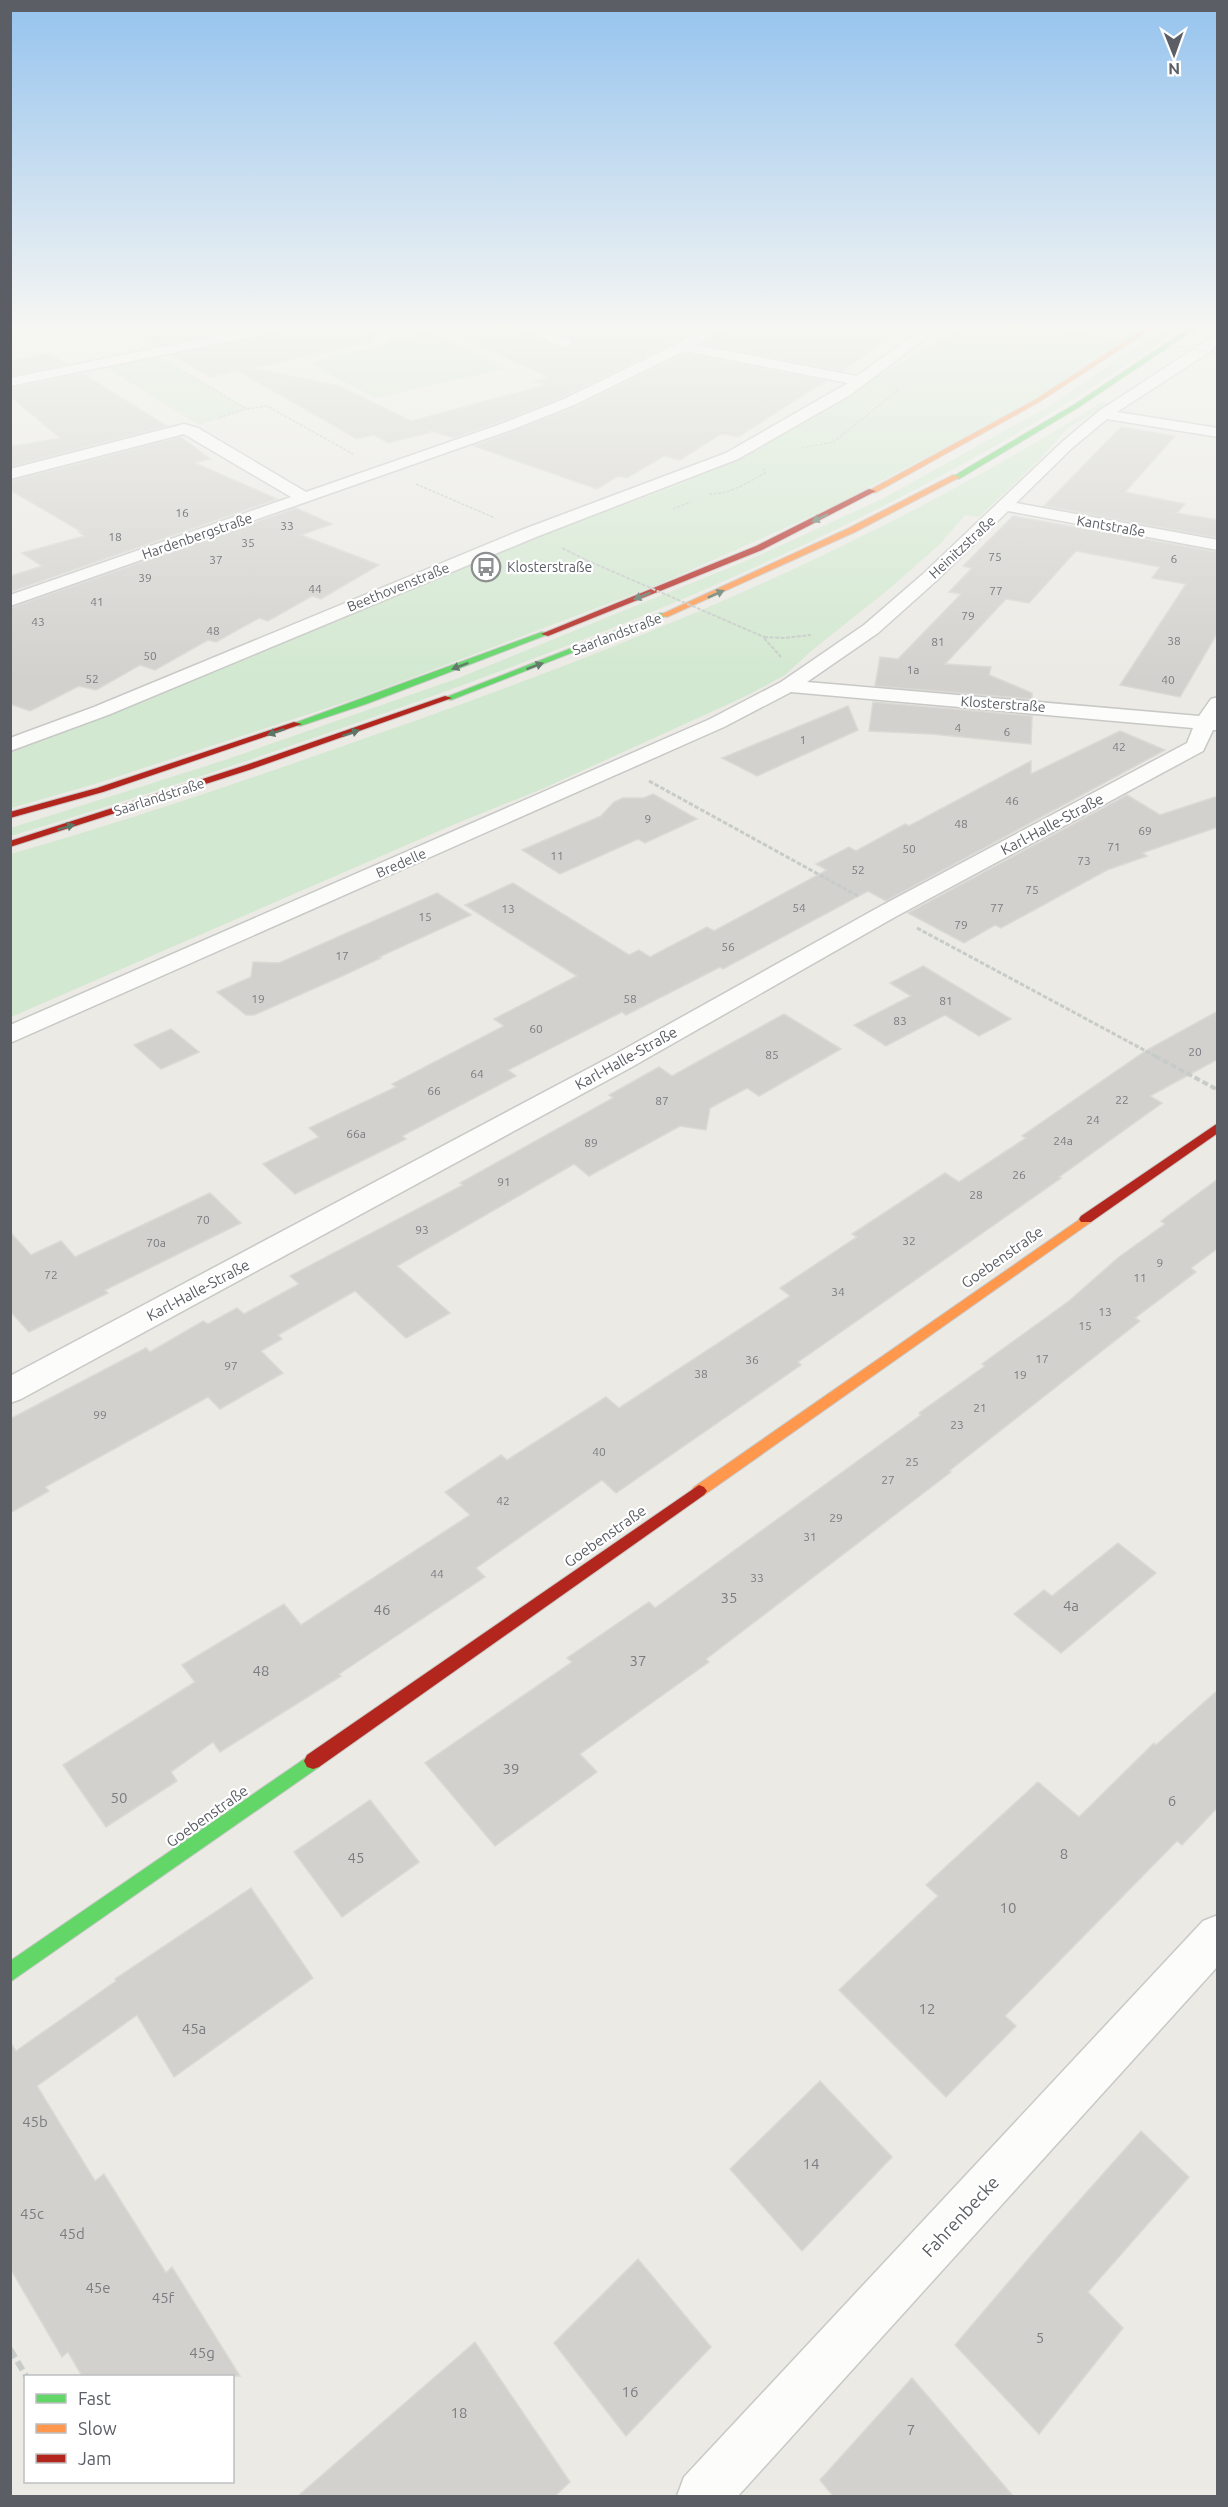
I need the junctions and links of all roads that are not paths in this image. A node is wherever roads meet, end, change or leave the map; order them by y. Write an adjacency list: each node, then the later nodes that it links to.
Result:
1 (122, 445): 8 (street)
2 (218, 445): 9 (street)
3 (452, 445): 9 (street, Hardenbergstraße)
4 (752, 445): 15 (street, Beethovenstraße)
5 (956, 445): 16 (main road, Saarlandstraße, one-way to 16)
6 (1015, 445): 17 (main road, Saarlandstraße, one-way to 6)
7 (1067, 445): 10 (street, Heinitzstraße)
8 (10, 474)
9 (305, 498): 12 (street, Hardenbergstraße)
10 (1005, 506): 11 (street, Kantstraße); 13 (street, Heinitzstraße)
11 (1218, 545)
12 (10, 601)
13 (788, 686): 14 (street, Klosterstraße); 18 (street, Bredelle)
14 (1214, 716): 20 (street, Karl-Halle-Straße)
15 (10, 745)
16 (10, 815)
17 (10, 844)
18 (10, 1035)
19 (1218, 1126): 22 (main road, Goebenstraße)
20 (10, 1391)
21 (1218, 1935): 23 (street, Fahrenbecke)
22 (10, 1973)
23 (703, 2496)

